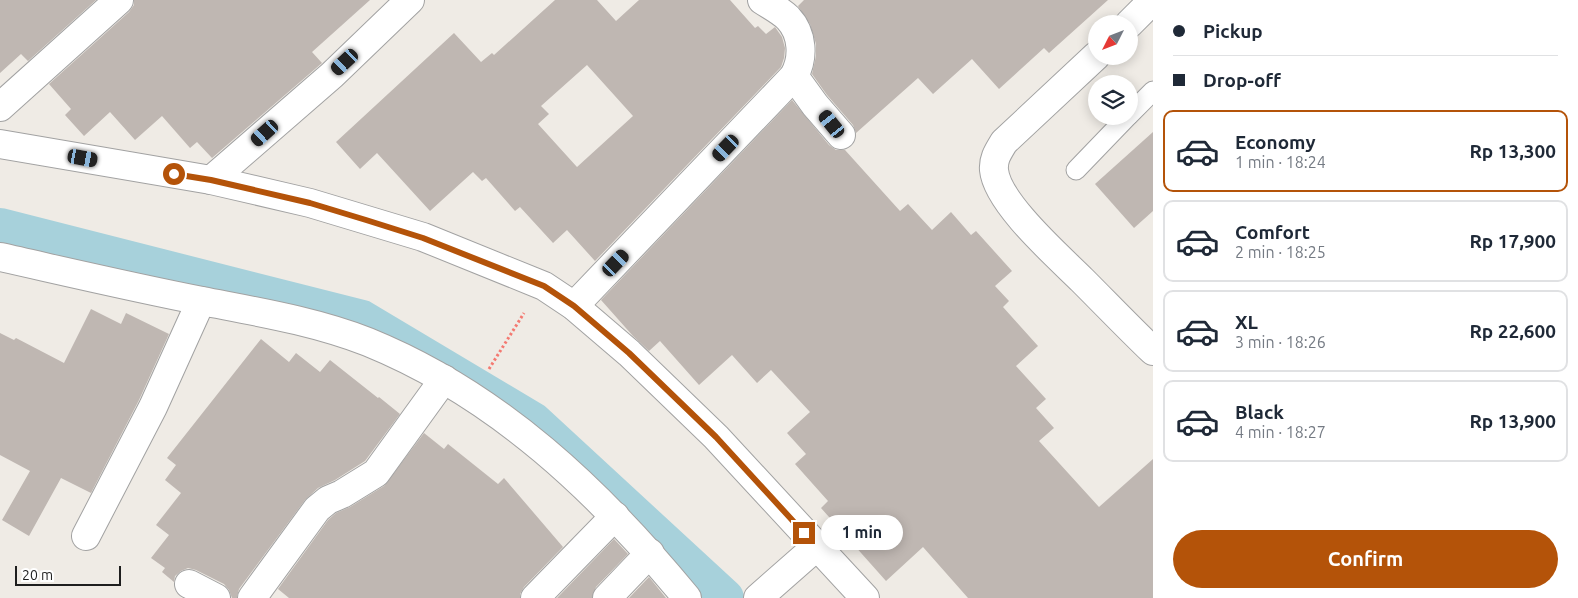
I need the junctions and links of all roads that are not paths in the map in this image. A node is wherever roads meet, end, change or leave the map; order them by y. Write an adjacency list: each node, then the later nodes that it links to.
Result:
1 (119, 0): 10 (street)
2 (410, 0): 15 (street)
3 (762, 0): 7 (street)
4 (1149, 0): 5 (street)
5 (1138, 15)
6 (1088, 63): 19 (street)
7 (794, 76): 12 (street); 18 (street)
8 (1153, 91): 9 (lane)
9 (1138, 106)
10 (0, 107)
11 (1119, 125): 14 (lane)
12 (841, 135)
13 (0, 144): 15 (street)
14 (1076, 170)
15 (211, 180): 18 (street)
16 (0, 257): 17 (street)
17 (201, 301): 20 (street); 22 (street)
18 (574, 306): 23 (street)
19 (1153, 351)
20 (444, 379): 21 (street); 27 (street)
21 (615, 516): 24 (street); 28 (street)
22 (86, 536)
23 (816, 547): 31 (street); 32 (street)
24 (650, 553): 29 (street); 30 (street)
25 (189, 584): 26 (street)
26 (216, 598)
27 (252, 598)
28 (535, 598)
29 (607, 598)
30 (687, 598)
31 (758, 598)
32 (865, 598)

